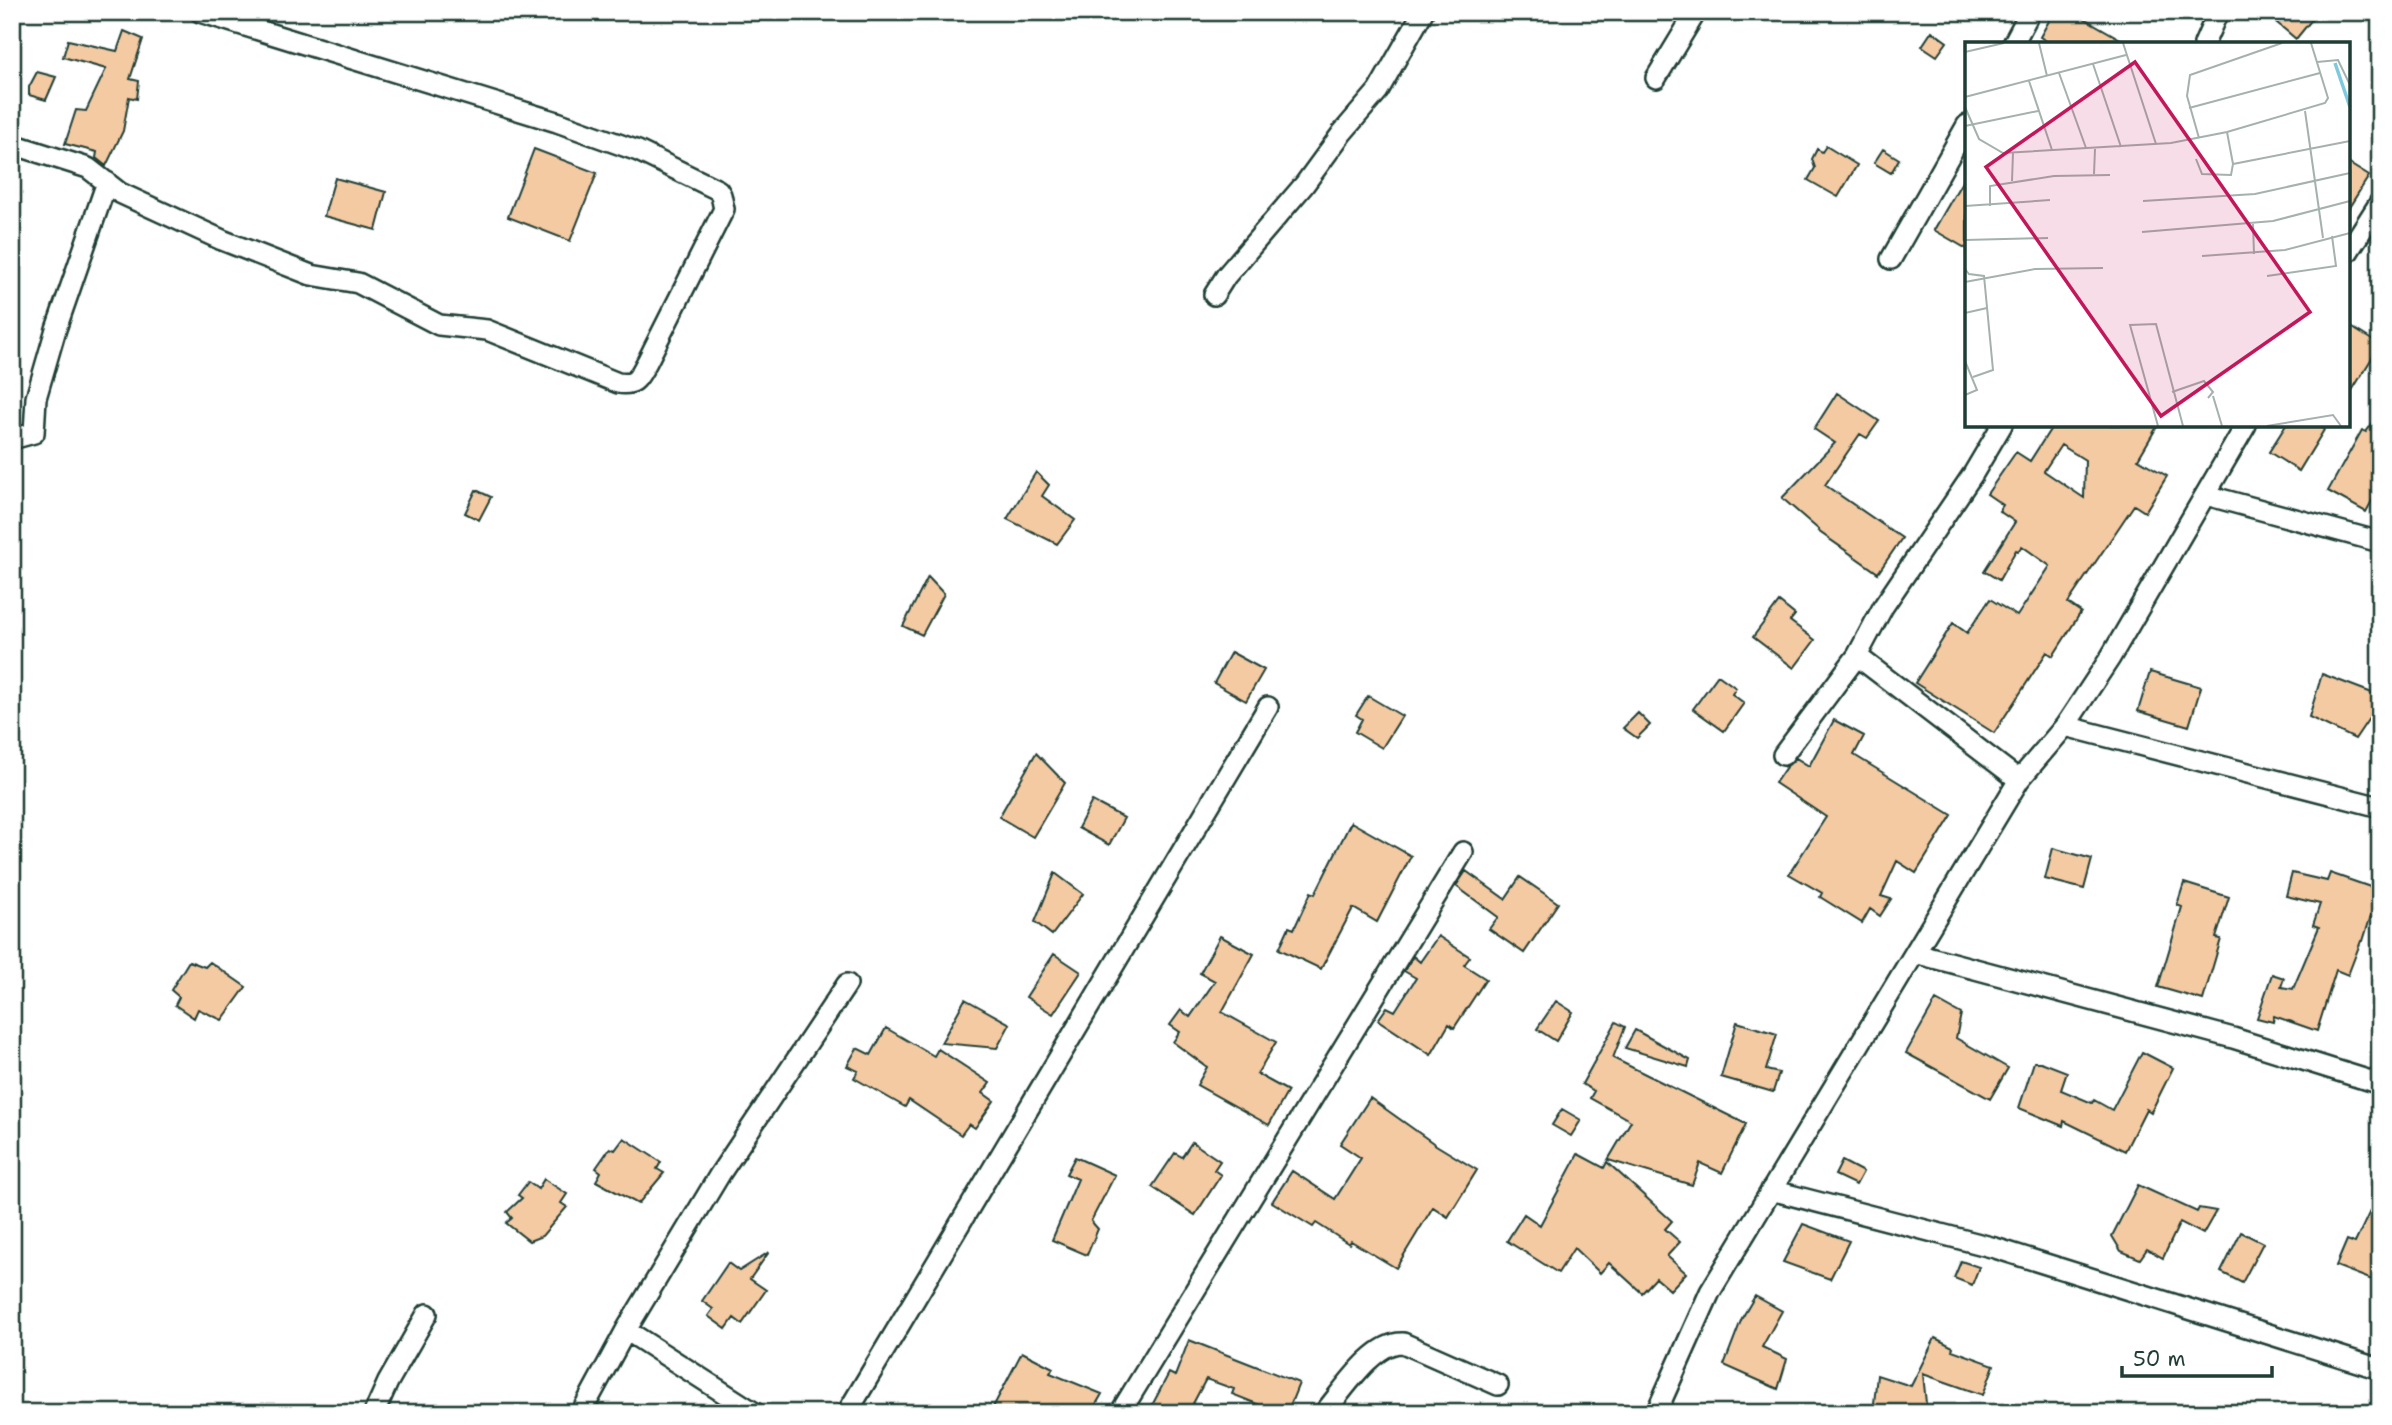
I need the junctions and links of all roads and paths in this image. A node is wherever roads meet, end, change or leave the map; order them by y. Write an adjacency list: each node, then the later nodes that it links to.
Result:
1 (200, 12): 11 (street)
2 (1423, 12): 16 (street)
3 (1696, 12): 8 (street)
4 (2030, 12): 6 (street)
5 (2218, 12): 7 (street)
6 (2013, 42)
7 (2205, 42)
8 (1657, 78)
9 (1965, 129): 15 (street)
10 (12, 144): 11 (street)
11 (107, 182): 19 (street)
12 (2380, 202): 13 (street)
13 (2354, 226): 14 (street)
14 (2350, 243)
15 (1891, 259)
16 (1214, 295)
17 (2001, 427): 22 (street)
18 (2245, 427): 20 (street)
19 (12, 439)
20 (2206, 495): 21 (street); 24 (street)
21 (2380, 542)
22 (1857, 656): 25 (street); 26 (street)
23 (1268, 707): 40 (street)
24 (2065, 726): 26 (street); 27 (street)
25 (1783, 755)
26 (2019, 780): 29 (street)
27 (2380, 807)
28 (1463, 852): 41 (street)
29 (1915, 953): 31 (street); 32 (street)
30 (846, 984): 34 (street)
31 (2380, 1084)
32 (1771, 1190): 35 (street); 43 (street)
33 (427, 1314): 37 (street)
34 (626, 1330): 38 (street); 39 (street)
35 (2380, 1369)
36 (1498, 1385): 42 (street)
37 (374, 1413)
38 (581, 1413)
39 (755, 1413)
40 (848, 1413)
41 (1120, 1413)
42 (1324, 1413)
43 (1656, 1413)

